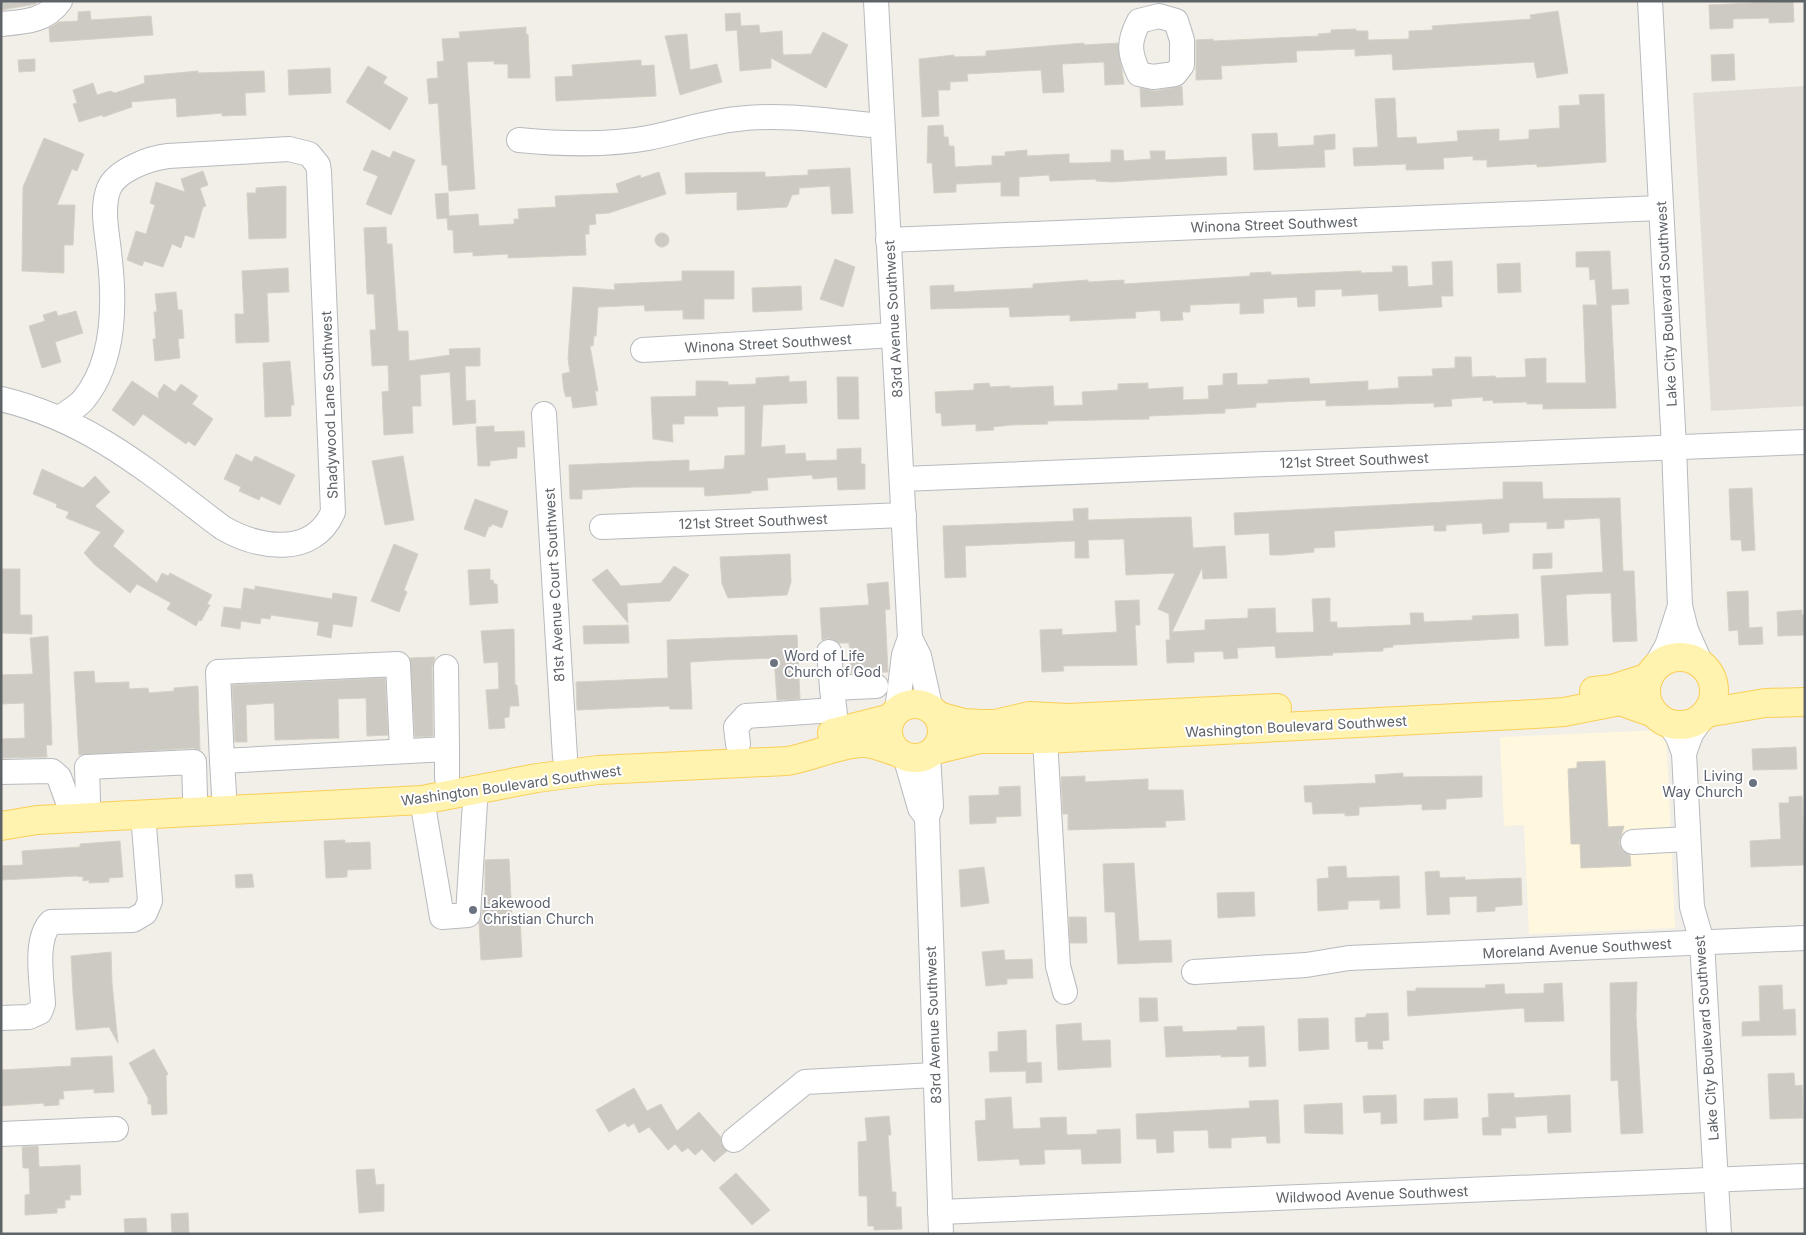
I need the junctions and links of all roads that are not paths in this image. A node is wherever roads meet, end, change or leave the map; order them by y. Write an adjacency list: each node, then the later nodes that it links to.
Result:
1 (60, 1): 4 (street)
2 (876, 1): 5 (street, 83rd Avenue Southwest)
3 (1650, 1): 7 (street, Lake City Boulevard Southwest)
4 (1, 24)
5 (882, 126): 6 (street); 8 (street, 83rd Avenue Southwest)
6 (519, 140)
7 (1660, 208): 8 (street, Winona Street Southwest); 15 (street, Lake City Boulevard Southwest)
8 (888, 240): 9 (street, 83rd Avenue Southwest)
9 (894, 335): 10 (street, Winona Street Southwest); 16 (street, 83rd Avenue Southwest)
10 (643, 350)
11 (1, 399): 13 (street, Shadywood Lane Southwest)
12 (544, 414): 38 (street, 81st Avenue Court Southwest)
13 (60, 418): 13 (street, Shadywood Lane Southwest)
14 (1805, 442): 15 (street, 121st Street Southwest)
15 (1674, 447): 16 (street, 121st Street Southwest); 19 (street, Lake City Boulevard Southwest)
16 (903, 479): 17 (street, 83rd Avenue Southwest)
17 (904, 515): 18 (street, 121st Street Southwest); 20 (street, 83rd Avenue Southwest)
18 (602, 527)
19 (1680, 606): 23 (street, Lake City Boulevard Southwest); 24 (street, Lake City Boulevard Southwest)
20 (910, 638): 29 (street, 83rd Avenue Southwest); 30 (street, 83rd Avenue Southwest)
21 (829, 652): 28 (street)
22 (446, 667): 34 (street)
23 (1706, 670): 24 (main road); 25 (main road); 31 (main road)
24 (1652, 672): 29 (main road, Washington Boulevard Southwest); 32 (main road)
25 (1805, 684)
26 (876, 686): 28 (street)
27 (1805, 702): 31 (main road)
28 (834, 710): 30 (main road, Washington Boulevard Southwest); 38 (main road, Washington Boulevard Southwest)
29 (935, 713): 30 (main road); 36 (main road)
30 (894, 715): 36 (main road)
31 (1704, 715): 32 (main road); 37 (street, Lake City Boulevard Southwest)
32 (1662, 718): 33 (main road, Washington Boulevard Southwest); 37 (street, Lake City Boulevard Southwest)
33 (1045, 739): 36 (main road, Washington Boulevard Southwest); 54 (street)
34 (447, 749): 35 (street); 41 (street)
35 (402, 751): 39 (street); 39 (street)
36 (916, 753): 42 (main road, Washington Boulevard Southwest); 56 (street, 83rd Avenue Southwest)
37 (1684, 753): 49 (street, Lake City Boulevard Southwest)
38 (564, 757): 41 (main road, Washington Boulevard Southwest)
39 (222, 760): 43 (street)
40 (1, 772): 45 (street)
41 (448, 778): 43 (main road, Washington Boulevard Southwest)
42 (477, 791): 44 (main road, Washington Boulevard Southwest); 44 (street)
43 (224, 794): 45 (main road, Washington Boulevard Southwest)
44 (422, 800): 47 (main road, Washington Boulevard Southwest)
45 (78, 801): 46 (main road, Washington Boulevard Southwest)
46 (1, 812)
47 (143, 814): 48 (main road, Washington Boulevard Southwest); 55 (street)
48 (1, 826)
49 (1688, 839): 50 (street); 52 (street, Lake City Boulevard Southwest)
50 (1633, 842)
51 (1805, 938): 52 (street, Moreland Avenue Southwest)
52 (1702, 942): 53 (street, Moreland Avenue Southwest); 61 (street, Lake City Boulevard Southwest)
53 (1194, 972)
54 (1065, 992)
55 (1, 1018)
56 (934, 1076): 59 (street); 62 (street, 83rd Avenue Southwest)
57 (116, 1129): 58 (street)
58 (1, 1134)
59 (734, 1140)
60 (1805, 1176): 61 (street, Wildwood Avenue Southwest)
61 (1716, 1180): 62 (street, Wildwood Avenue Southwest); 63 (street, Lake City Boulevard Southwest)
62 (941, 1223)
63 (1719, 1234)

